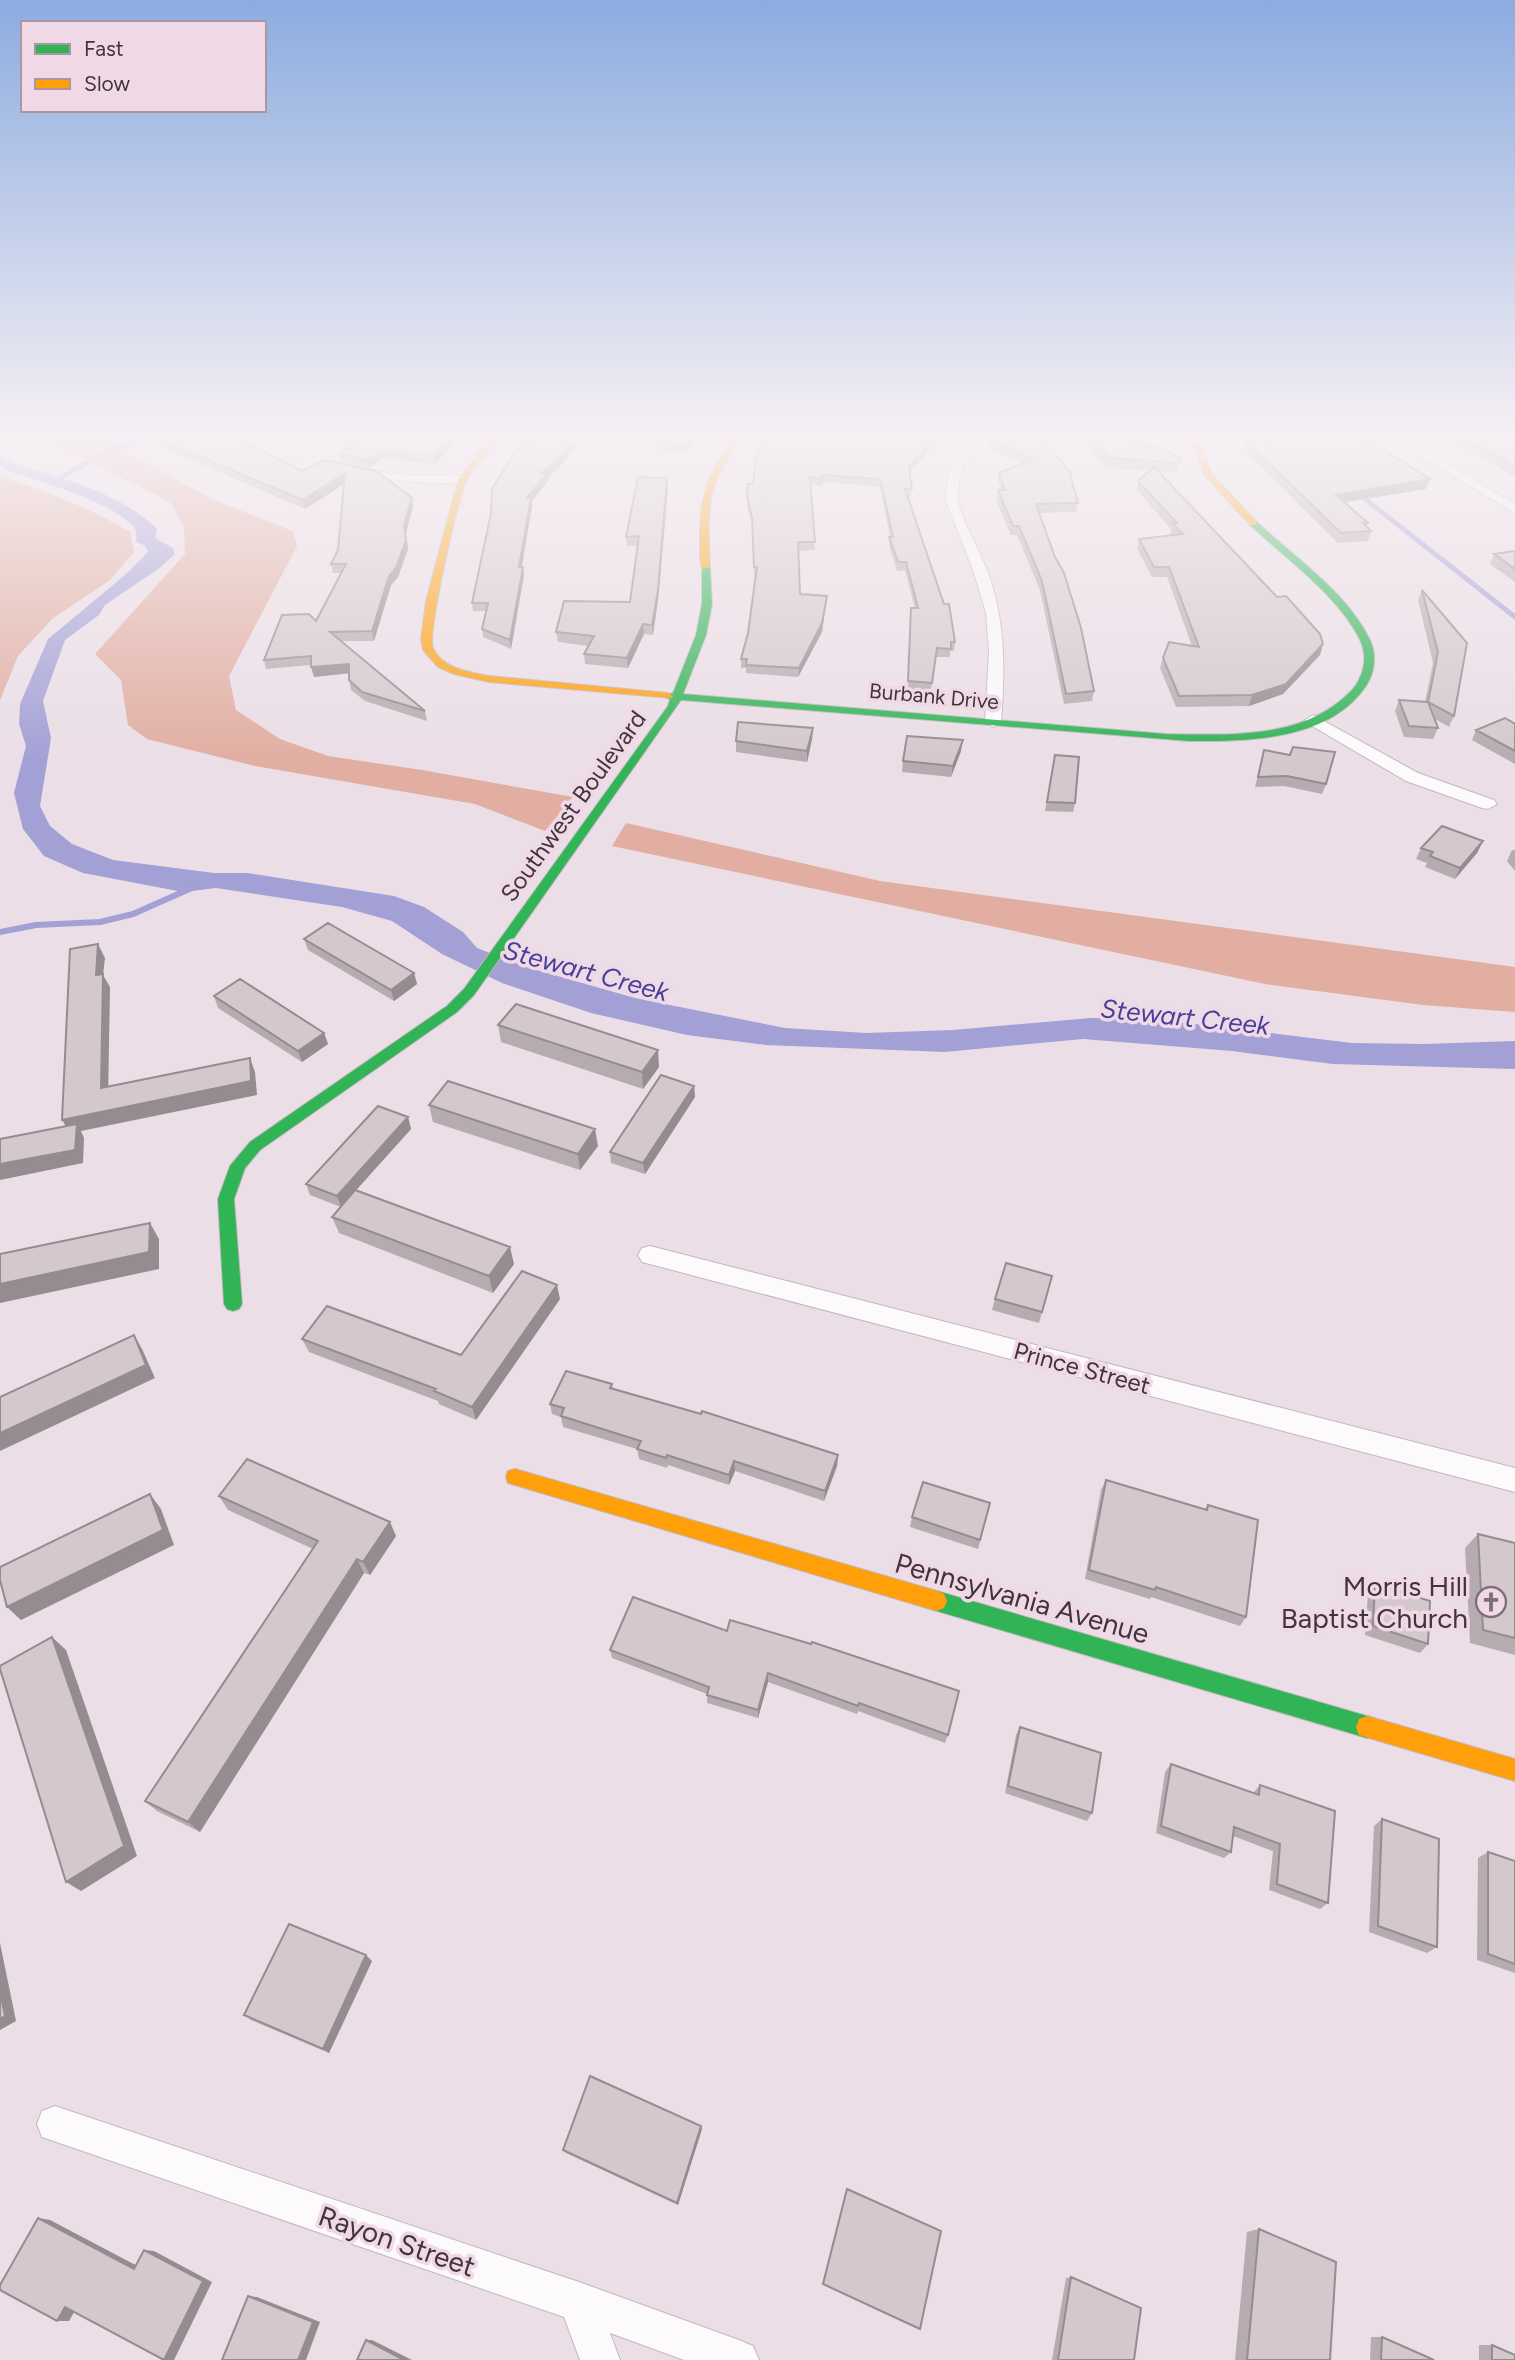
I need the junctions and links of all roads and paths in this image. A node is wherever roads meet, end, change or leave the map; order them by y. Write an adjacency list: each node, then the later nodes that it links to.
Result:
1 (446, 542): 5 (street, Burbank Drive)
2 (704, 542): 5 (street, Southwest Boulevard)
3 (968, 542): 7 (street)
4 (1273, 542): 6 (street, Burbank Drive)
5 (676, 697): 7 (street, Burbank Drive); 10 (street, Southwest Boulevard)
6 (1313, 720): 7 (street, Burbank Drive); 8 (street)
7 (993, 722)
8 (1488, 804)
9 (650, 1255): 12 (street, Prince Street)
10 (233, 1304)
11 (514, 1477): 13 (street, Pennsylvania Avenue)
12 (1515, 1480)
13 (1515, 1770)
14 (55, 2124): 15 (street, Rayon Street)
15 (579, 2302): 16 (street); 17 (street, Rayon Street)
16 (600, 2360)
17 (739, 2360)

